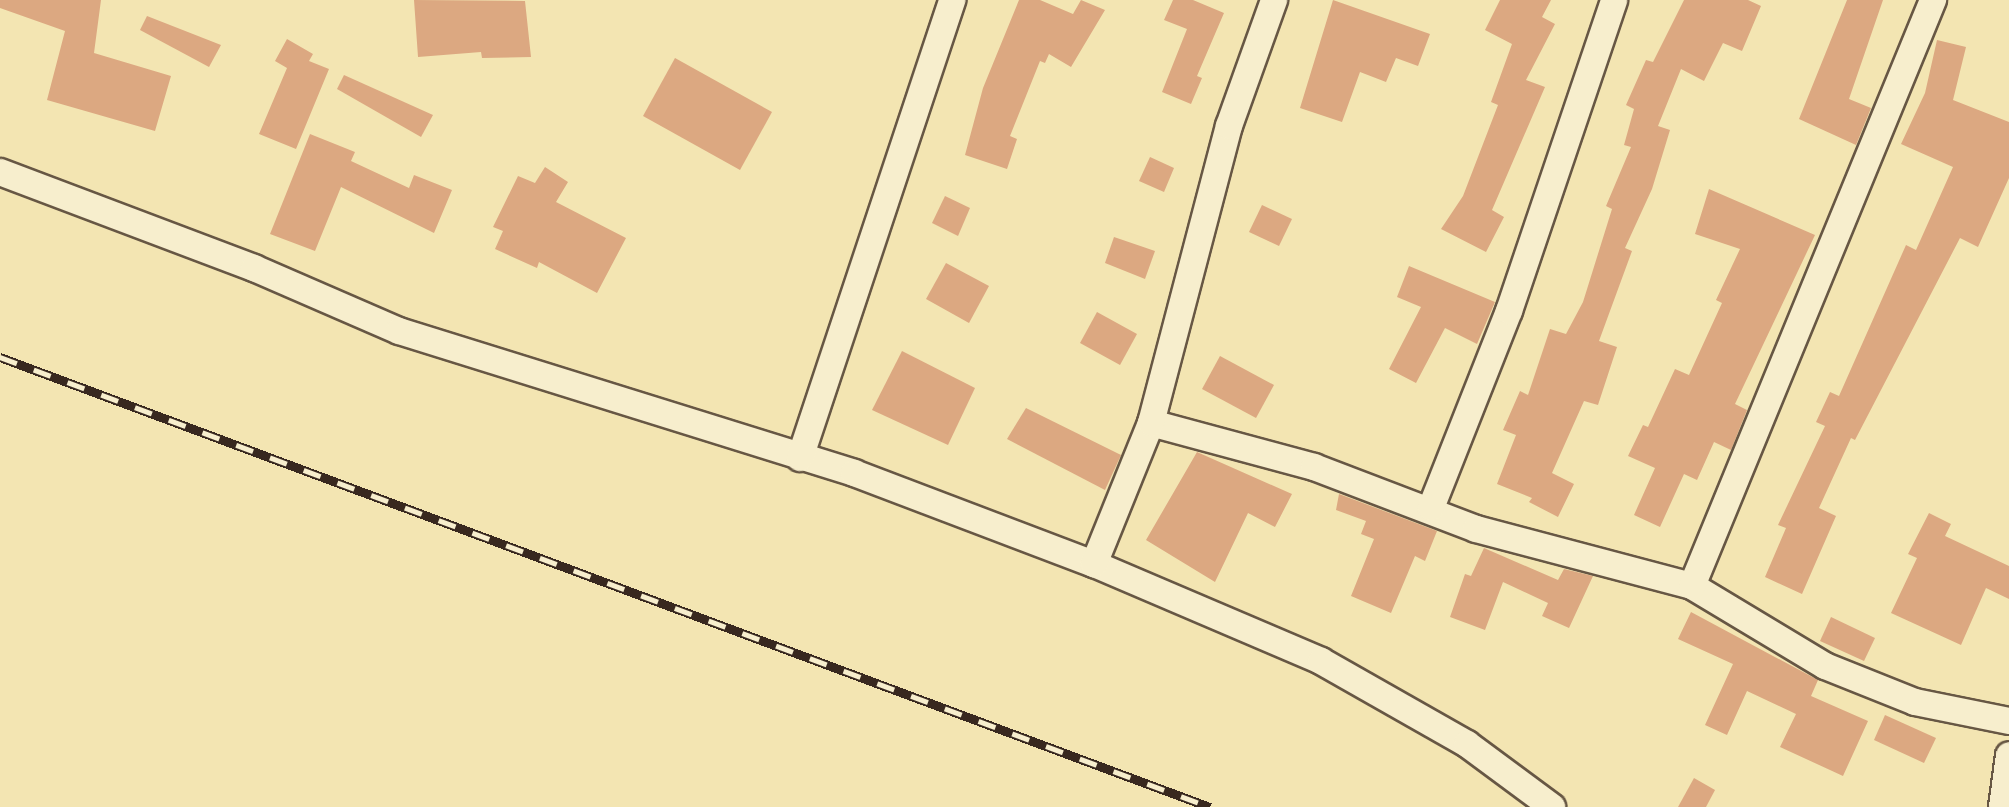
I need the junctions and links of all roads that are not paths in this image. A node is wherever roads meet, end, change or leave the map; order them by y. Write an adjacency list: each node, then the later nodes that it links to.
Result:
1 (952, 0): 7 (street)
2 (1274, 0): 6 (street)
3 (1614, 0): 8 (street)
4 (1933, 0): 10 (street)
5 (0, 172): 7 (street)
6 (1151, 423): 8 (street); 9 (street)
7 (800, 458): 9 (street)
8 (1431, 508): 10 (street)
9 (1094, 564): 13 (street)
10 (1692, 586): 11 (street)
11 (2009, 721)
12 (2009, 755): 14 (street)
13 (1552, 807)
14 (2002, 807)

